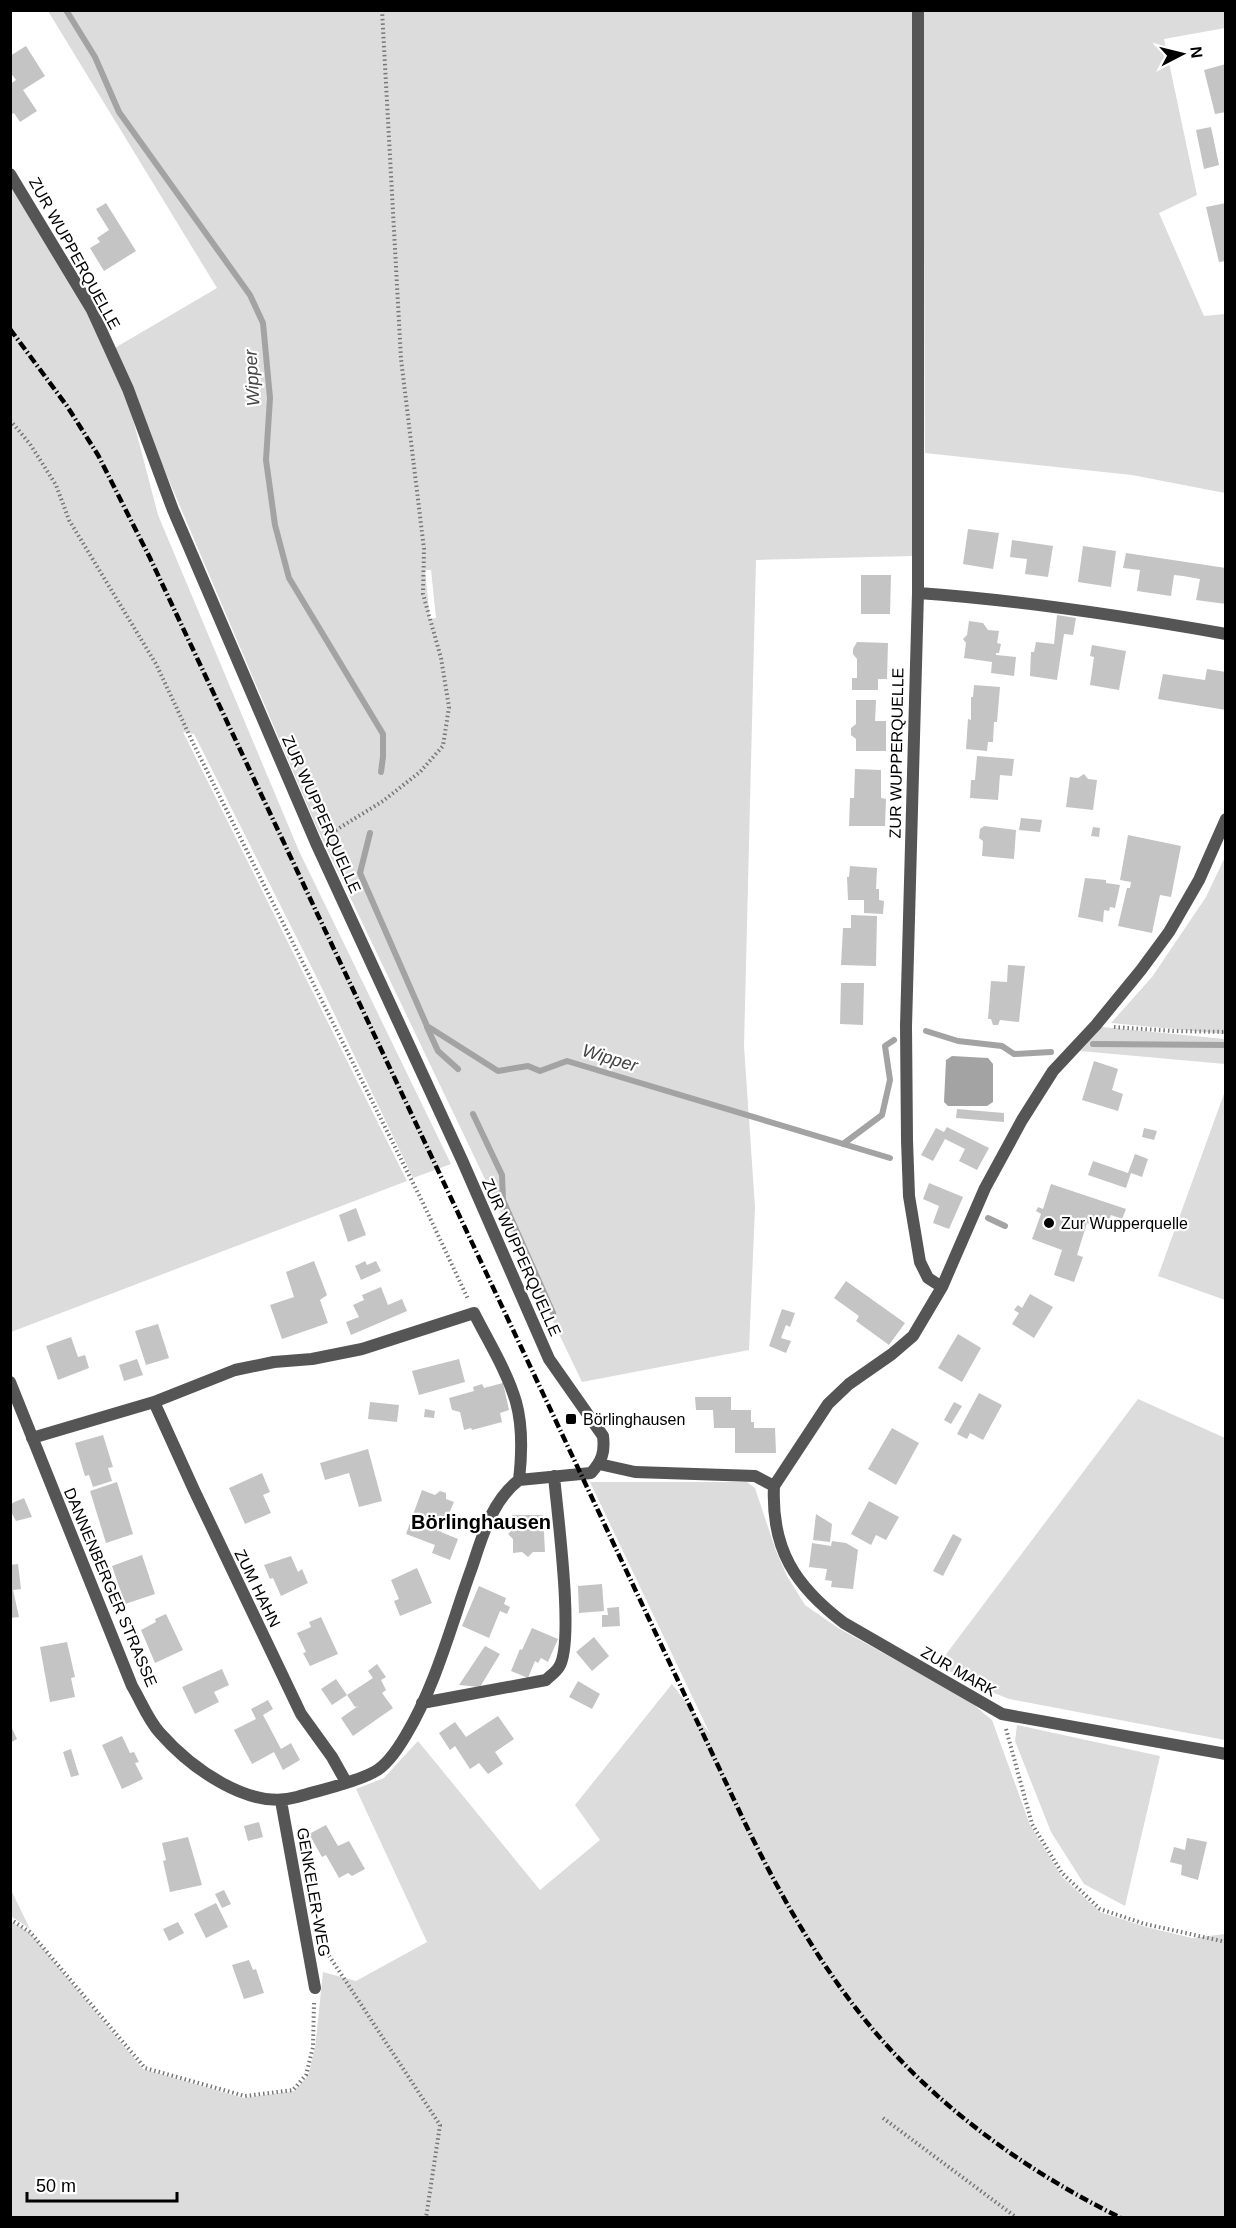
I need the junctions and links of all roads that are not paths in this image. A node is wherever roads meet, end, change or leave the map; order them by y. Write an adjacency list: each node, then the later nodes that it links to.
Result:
1 (918, 10): 3 (street, ZUR WUPPERQUELLE)
2 (10, 174): 10 (street, ZUR WUPPERQUELLE)
3 (918, 593): 4 (street); 6 (street, ZUR WUPPERQUELLE)
4 (1226, 634)
5 (1226, 819): 6 (street)
6 (942, 1287): 13 (street)
7 (10, 1382): 9 (street, DANNENBERGER STRASSE)
8 (154, 1402): 9 (street); 12 (street); 16 (street, ZUM HAHN)
9 (32, 1438): 17 (street, DANNENBERGER STRASSE)
10 (599, 1464): 11 (street); 13 (street)
11 (554, 1476): 12 (street); 14 (street)
12 (519, 1480): 14 (street, DANNENBERGER STRASSE)
13 (774, 1486): 15 (street, ZUR MARK)
14 (423, 1702): 16 (street, DANNENBERGER STRASSE)
15 (1226, 1754)
16 (346, 1782): 17 (street, DANNENBERGER STRASSE)
17 (281, 1801): 18 (street, GENKELER-WEG)
18 (315, 1988)

